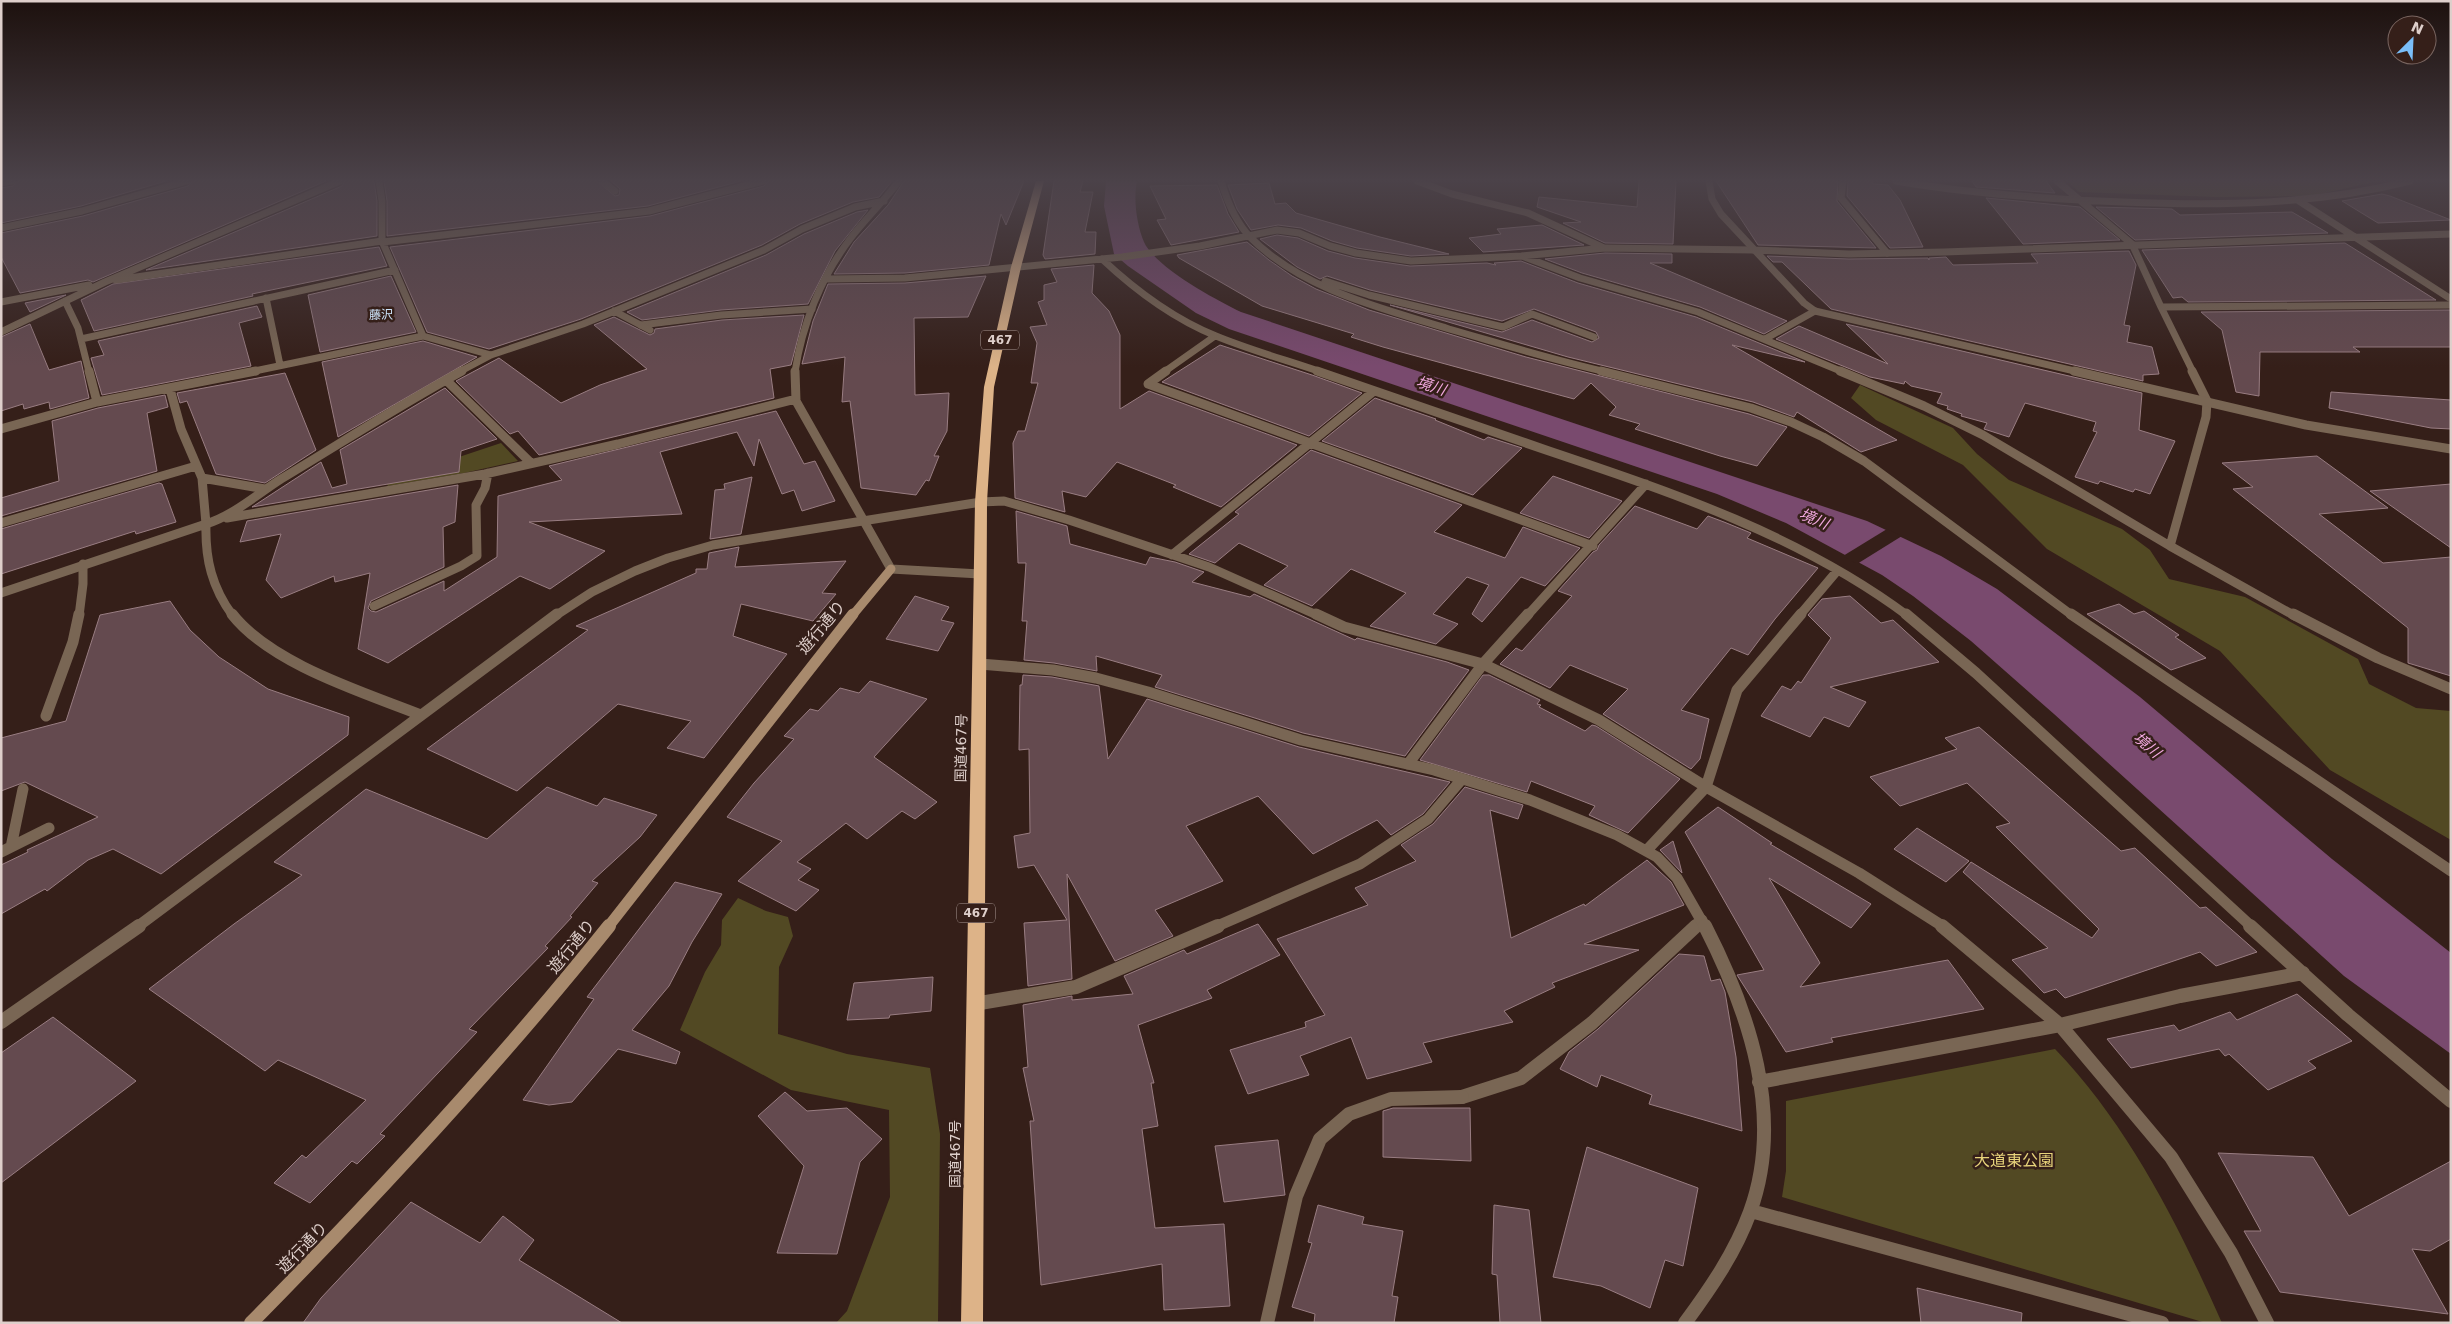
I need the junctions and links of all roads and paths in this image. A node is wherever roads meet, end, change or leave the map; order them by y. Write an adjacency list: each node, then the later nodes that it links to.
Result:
1 (382, 242): 22 (street)
2 (197, 243): 25 (street)
3 (377, 243): 25 (street)
4 (777, 243): 33 (street)
5 (847, 243): 24 (street)
6 (1023, 243): 21 (highway, 国道467号 / 467)
7 (1213, 243): 20 (street)
8 (1257, 243): 23 (street)
9 (1324, 243): 19 (street)
10 (1594, 243): 16 (street)
11 (1747, 243): 17 (street)
12 (1878, 243): 18 (street)
13 (2170, 243): 15 (street)
14 (2363, 243): 27 (street)
15 (2132, 244): 18 (street); 31 (street)
16 (1605, 248): 17 (street); 19 (street)
17 (1754, 250): 18 (street); 34 (street)
18 (1887, 253)
19 (1522, 256): 42 (street)
20 (1102, 259): 21 (street); 39 (street)
21 (1016, 267): 24 (street); 60 (highway, 国道467号 / 467)
22 (395, 270): 26 (street); 38 (street)
23 (1303, 274): 40 (street); 86 (street)
24 (827, 278): 32 (street)
25 (106, 282): 28 (street); 29 (street)
26 (266, 298): 41 (street); 44 (street)
27 (2451, 299)
28 (64, 301): 37 (street); 41 (street)
29 (1, 302)
30 (2451, 305): 31 (street)
31 (2161, 307): 50 (street)
32 (812, 309): 35 (street); 48 (street)
33 (614, 311): 35 (street); 43 (street)
34 (1815, 312): 42 (street); 50 (street)
35 (641, 325): 36 (street)
36 (650, 330)
37 (1, 332)
38 (423, 336): 43 (street); 44 (street)
39 (1215, 336): 47 (street); 52 (street)
40 (1594, 336)
41 (81, 339): 49 (street)
42 (1765, 339): 66 (street)
43 (491, 355): 45 (street)
44 (280, 365): 46 (street)
45 (446, 380): 54 (street); 59 (street)
46 (170, 389): 49 (street); 55 (street)
47 (1374, 391): 52 (street); 58 (street)
48 (796, 399): 54 (street); 62 (street)
49 (97, 402): 51 (street)
50 (2207, 402): 53 (street); 66 (street)
51 (1, 429)
52 (1310, 444): 65 (street); 67 (street)
53 (2451, 449)
54 (531, 463): 56 (street)
55 (196, 466): 57 (street); 63 (street)
56 (488, 473): 61 (street); 73 (street)
57 (202, 478): 59 (street); 64 (street)
58 (1646, 484): 65 (street); 70 (street)
59 (265, 489): 61 (street)
60 (981, 502): 62 (street); 67 (street); 71 (highway, 国道467号 / 467)
61 (225, 518): 64 (street)
62 (864, 520): 69 (street); 77 (street)
63 (1, 523)
64 (206, 524): 68 (street); 77 (street)
65 (1592, 546): 75 (street)
66 (2170, 546): 76 (street)
67 (1172, 555): 75 (street)
68 (83, 564): 72 (street); 78 (street)
69 (891, 569): 71 (street); 95 (main road, 遊行通り)
70 (1837, 571): 81 (street); 88 (street)
71 (980, 574): 74 (highway, 国道467号 / 467)
72 (1, 594)
73 (374, 606)
74 (980, 664): 79 (street); 89 (highway, 国道467号 / 467)
75 (1483, 664): 79 (street); 81 (street)
76 (2451, 689)
77 (421, 715): 90 (street)
78 (46, 716)
79 (1408, 764): 80 (street)
80 (1462, 779): 85 (street); 89 (street)
81 (1706, 786): 85 (street); 91 (street)
82 (23, 789): 84 (street)
83 (49, 828): 84 (street)
84 (6, 849)
85 (1647, 850): 87 (street)
86 (2451, 871)
87 (1702, 920): 92 (street); 97 (street)
88 (2303, 973): 91 (street); 93 (street)
89 (974, 1004): 96 (highway, 国道467号 / 467)
90 (1, 1022)
91 (2060, 1025): 92 (street); 100 (street)
92 (1759, 1082): 94 (street)
93 (2451, 1101)
94 (1751, 1211): 98 (street); 99 (street)
95 (251, 1323)
96 (972, 1323)
97 (1267, 1323)
98 (1685, 1323)
99 (2162, 1323)
100 (2267, 1323)

